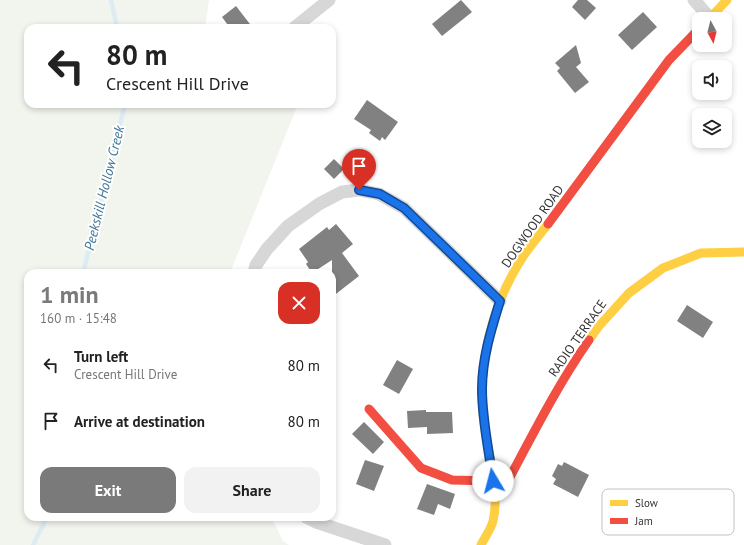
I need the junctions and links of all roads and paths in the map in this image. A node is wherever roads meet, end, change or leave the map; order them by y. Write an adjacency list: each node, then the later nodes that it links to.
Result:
1 (329, 0): 6 (street)
2 (694, 0): 4 (street)
3 (727, 0): 5 (street)
4 (703, 12)
5 (716, 12)
6 (299, 24)
7 (692, 36): 10 (street, DOGWOOD ROAD)
8 (744, 252): 12 (street, RADIO TERRACE)
9 (255, 269): 10 (street)
10 (500, 301): 12 (street, DOGWOOD ROAD)
11 (369, 410): 12 (street)
12 (493, 481): 15 (street, DOGWOOD ROAD)
13 (314, 521): 14 (street)
14 (385, 545)
15 (481, 545)

